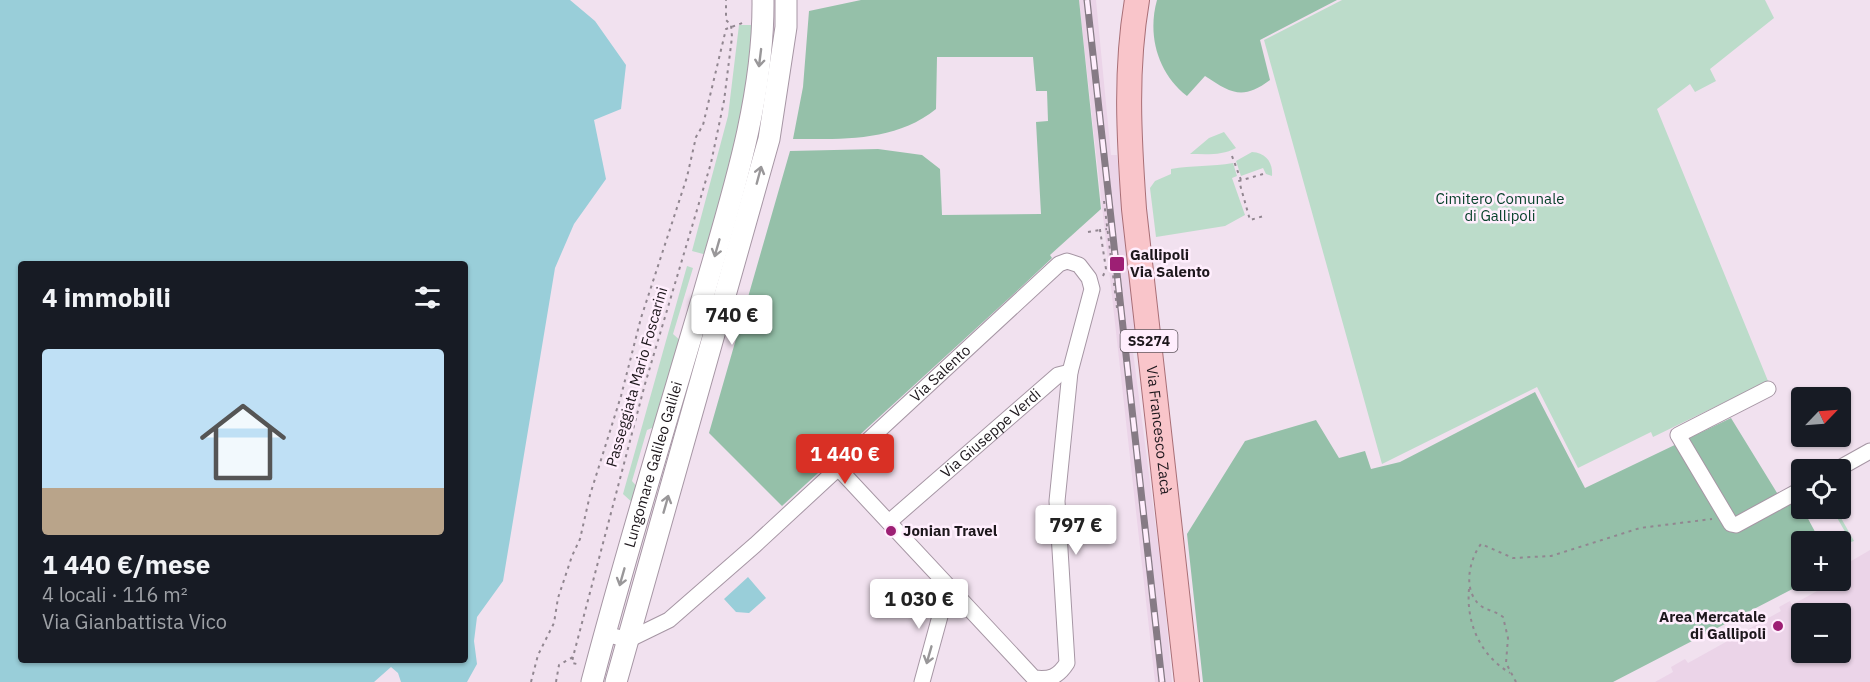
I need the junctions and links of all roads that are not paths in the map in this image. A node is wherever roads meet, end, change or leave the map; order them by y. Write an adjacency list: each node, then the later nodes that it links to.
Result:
1 (786, 0): 13 (main road, Lungomare Galileo Galilei, one-way to 1)
2 (1137, 0): 17 (main road, Via Francesco Zacà / SS274)
3 (763, 10): 12 (main road, Lungomare Galileo Galilei, one-way to 12)
4 (1070, 372): 8 (street, Via Salento); 10 (street, Via Giuseppe Verdi); 11 (street)
5 (1768, 389): 9 (street)
6 (1870, 451): 7 (street)
7 (1851, 462)
8 (839, 469): 10 (street); 13 (street, Via Salento)
9 (1791, 495)
10 (889, 522): 11 (street)
11 (948, 587): 16 (street, one-way to 16)
12 (606, 634): 13 (street); 14 (main road, Lungomare Galileo Galilei)
13 (628, 640): 15 (main road, Lungomare Galileo Galilei)
14 (592, 682)
15 (616, 682)
16 (922, 682)
17 (1187, 682)

